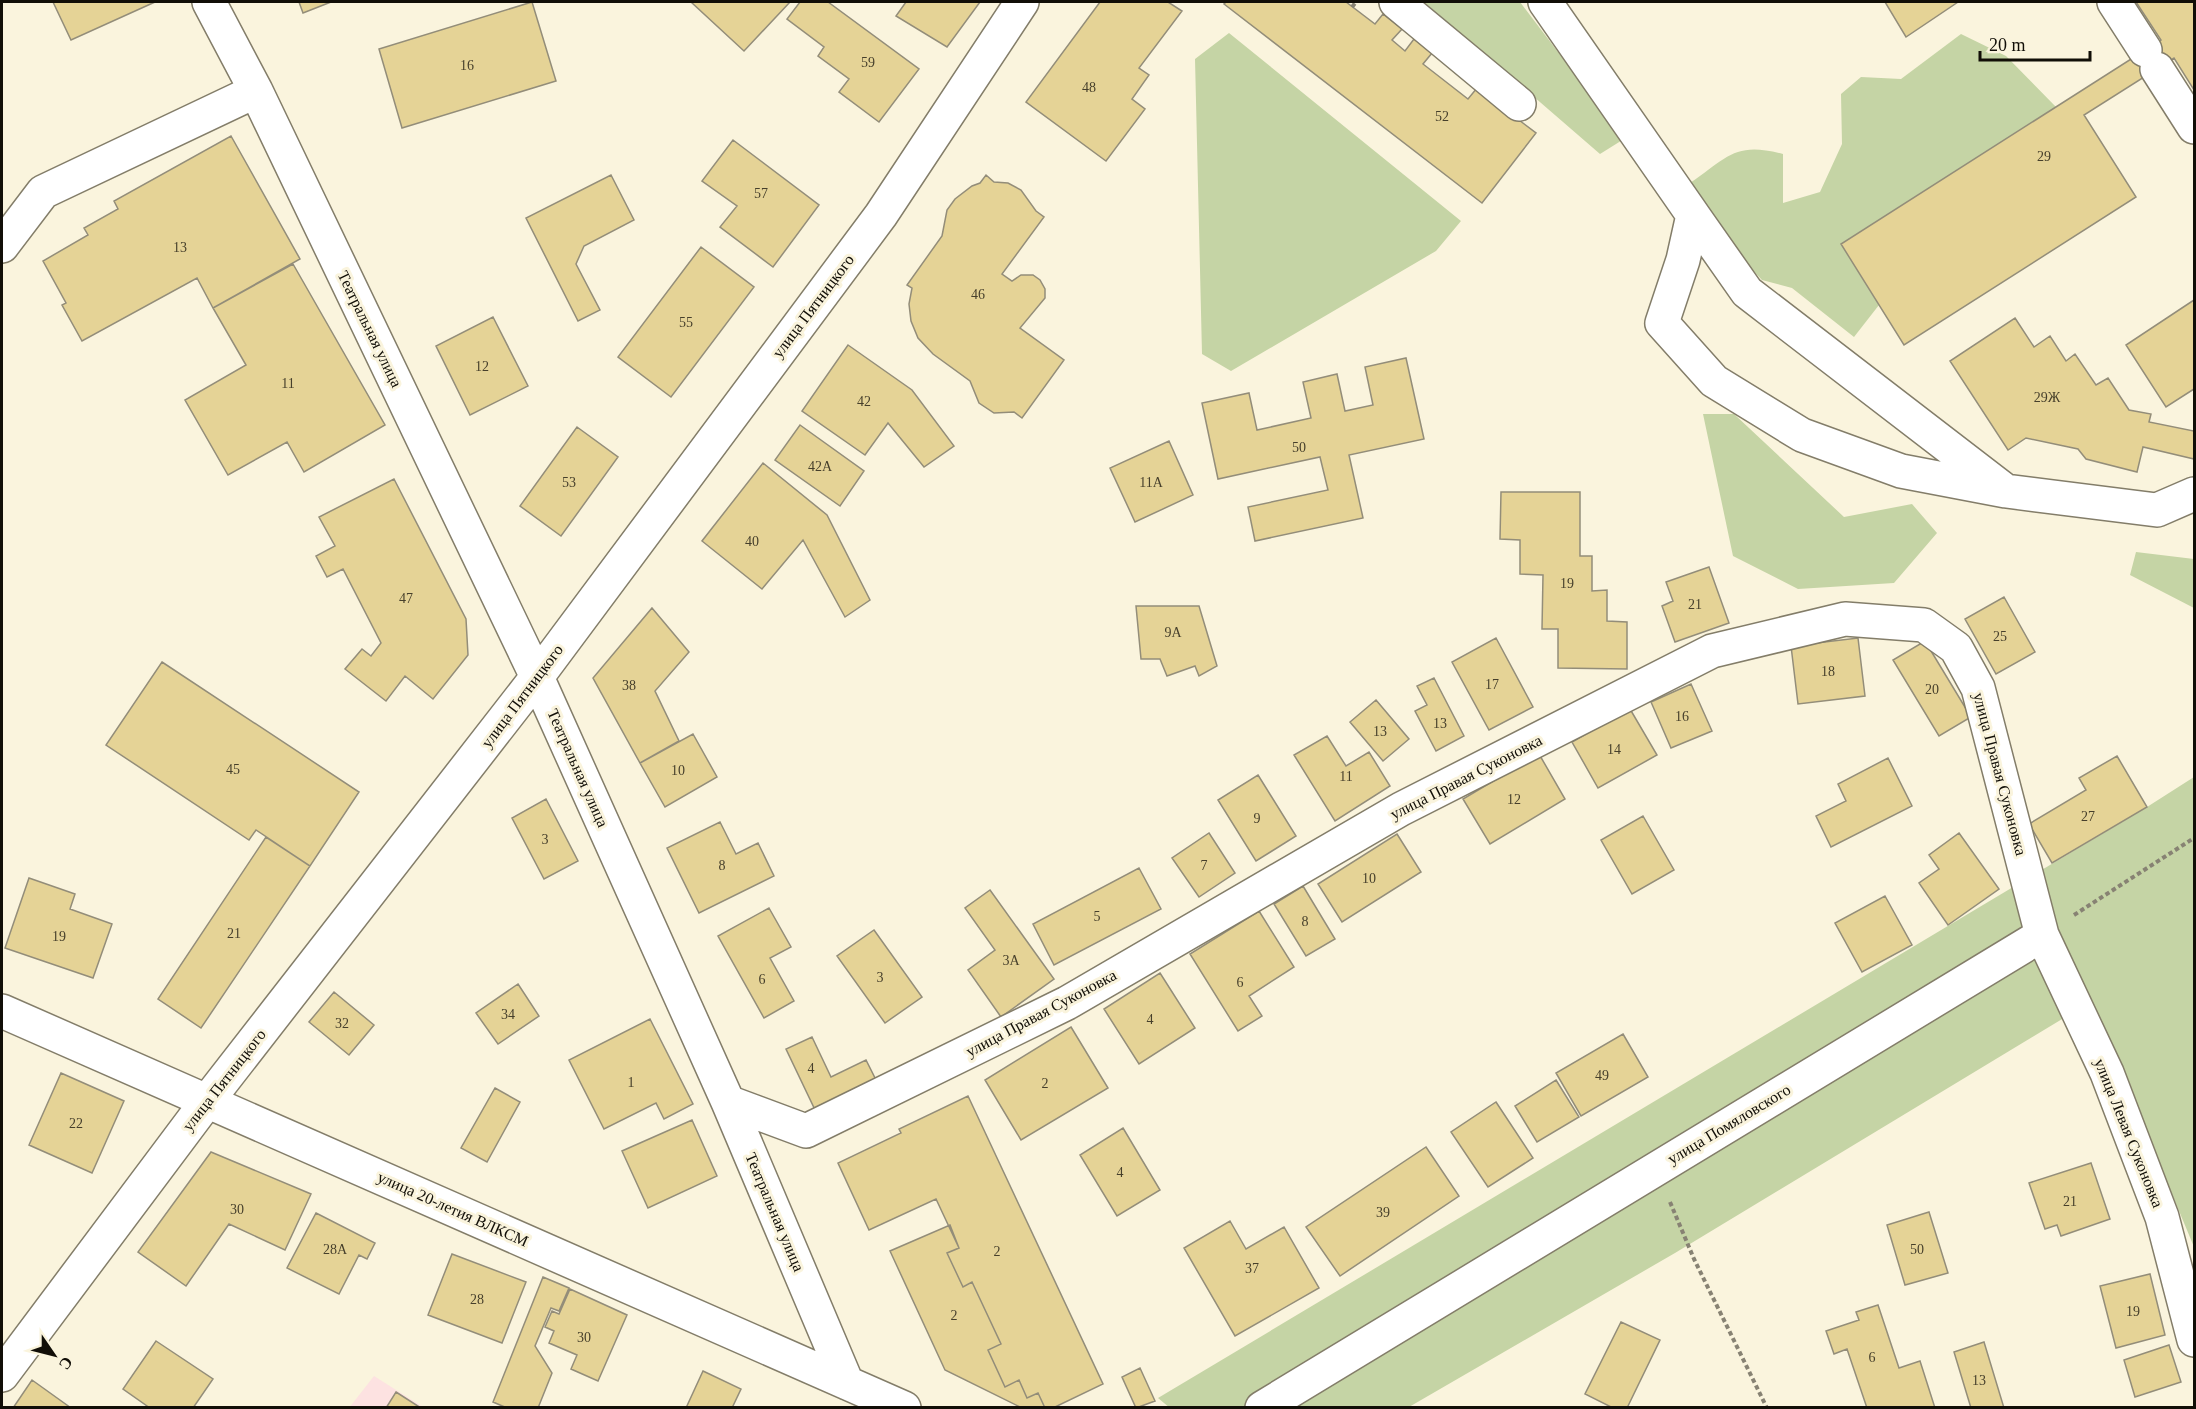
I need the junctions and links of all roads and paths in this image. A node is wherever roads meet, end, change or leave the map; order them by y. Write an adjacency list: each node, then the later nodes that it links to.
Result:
1 (208, 2): 8 (street, Театральная улица)
2 (1022, 2): 15 (street, улица Пятницкого)
3 (1356, 2): 7 (path)
4 (1396, 2): 9 (street)
5 (1545, 2): 11 (street)
6 (2114, 2): 10 (street)
7 (1352, 7)
8 (256, 91): 12 (street); 15 (street, Театральная улица)
9 (1519, 104)
10 (2194, 127)
11 (1693, 215): 13 (street); 13 (street)
12 (2, 246)
13 (2006, 491): 14 (street)
14 (2194, 494)
15 (537, 677): 19 (street, улица Пятницкого); 20 (street, Театральная улица)
16 (2194, 838): 17 (path)
17 (2042, 935): 20 (street, улица Правая Суконовка); 21 (street, улица Помяловского); 22 (street, улица Левая Суконовка)
18 (2, 1011): 19 (street, улица 20-летия ВЛКСМ)
19 (208, 1100): 23 (street, улица Пятницкого); 24 (street, улица 20-летия ВЛКСМ)
20 (728, 1102): 24 (street, Театральная улица)
21 (1656, 1168): 26 (street, улица Помяловского); 27 (path)
22 (2194, 1340)
23 (2, 1375)
24 (847, 1383): 25 (street, улица 20-летия ВЛКСМ)
25 (904, 1407)
26 (1262, 1407)
27 (1767, 1407)

